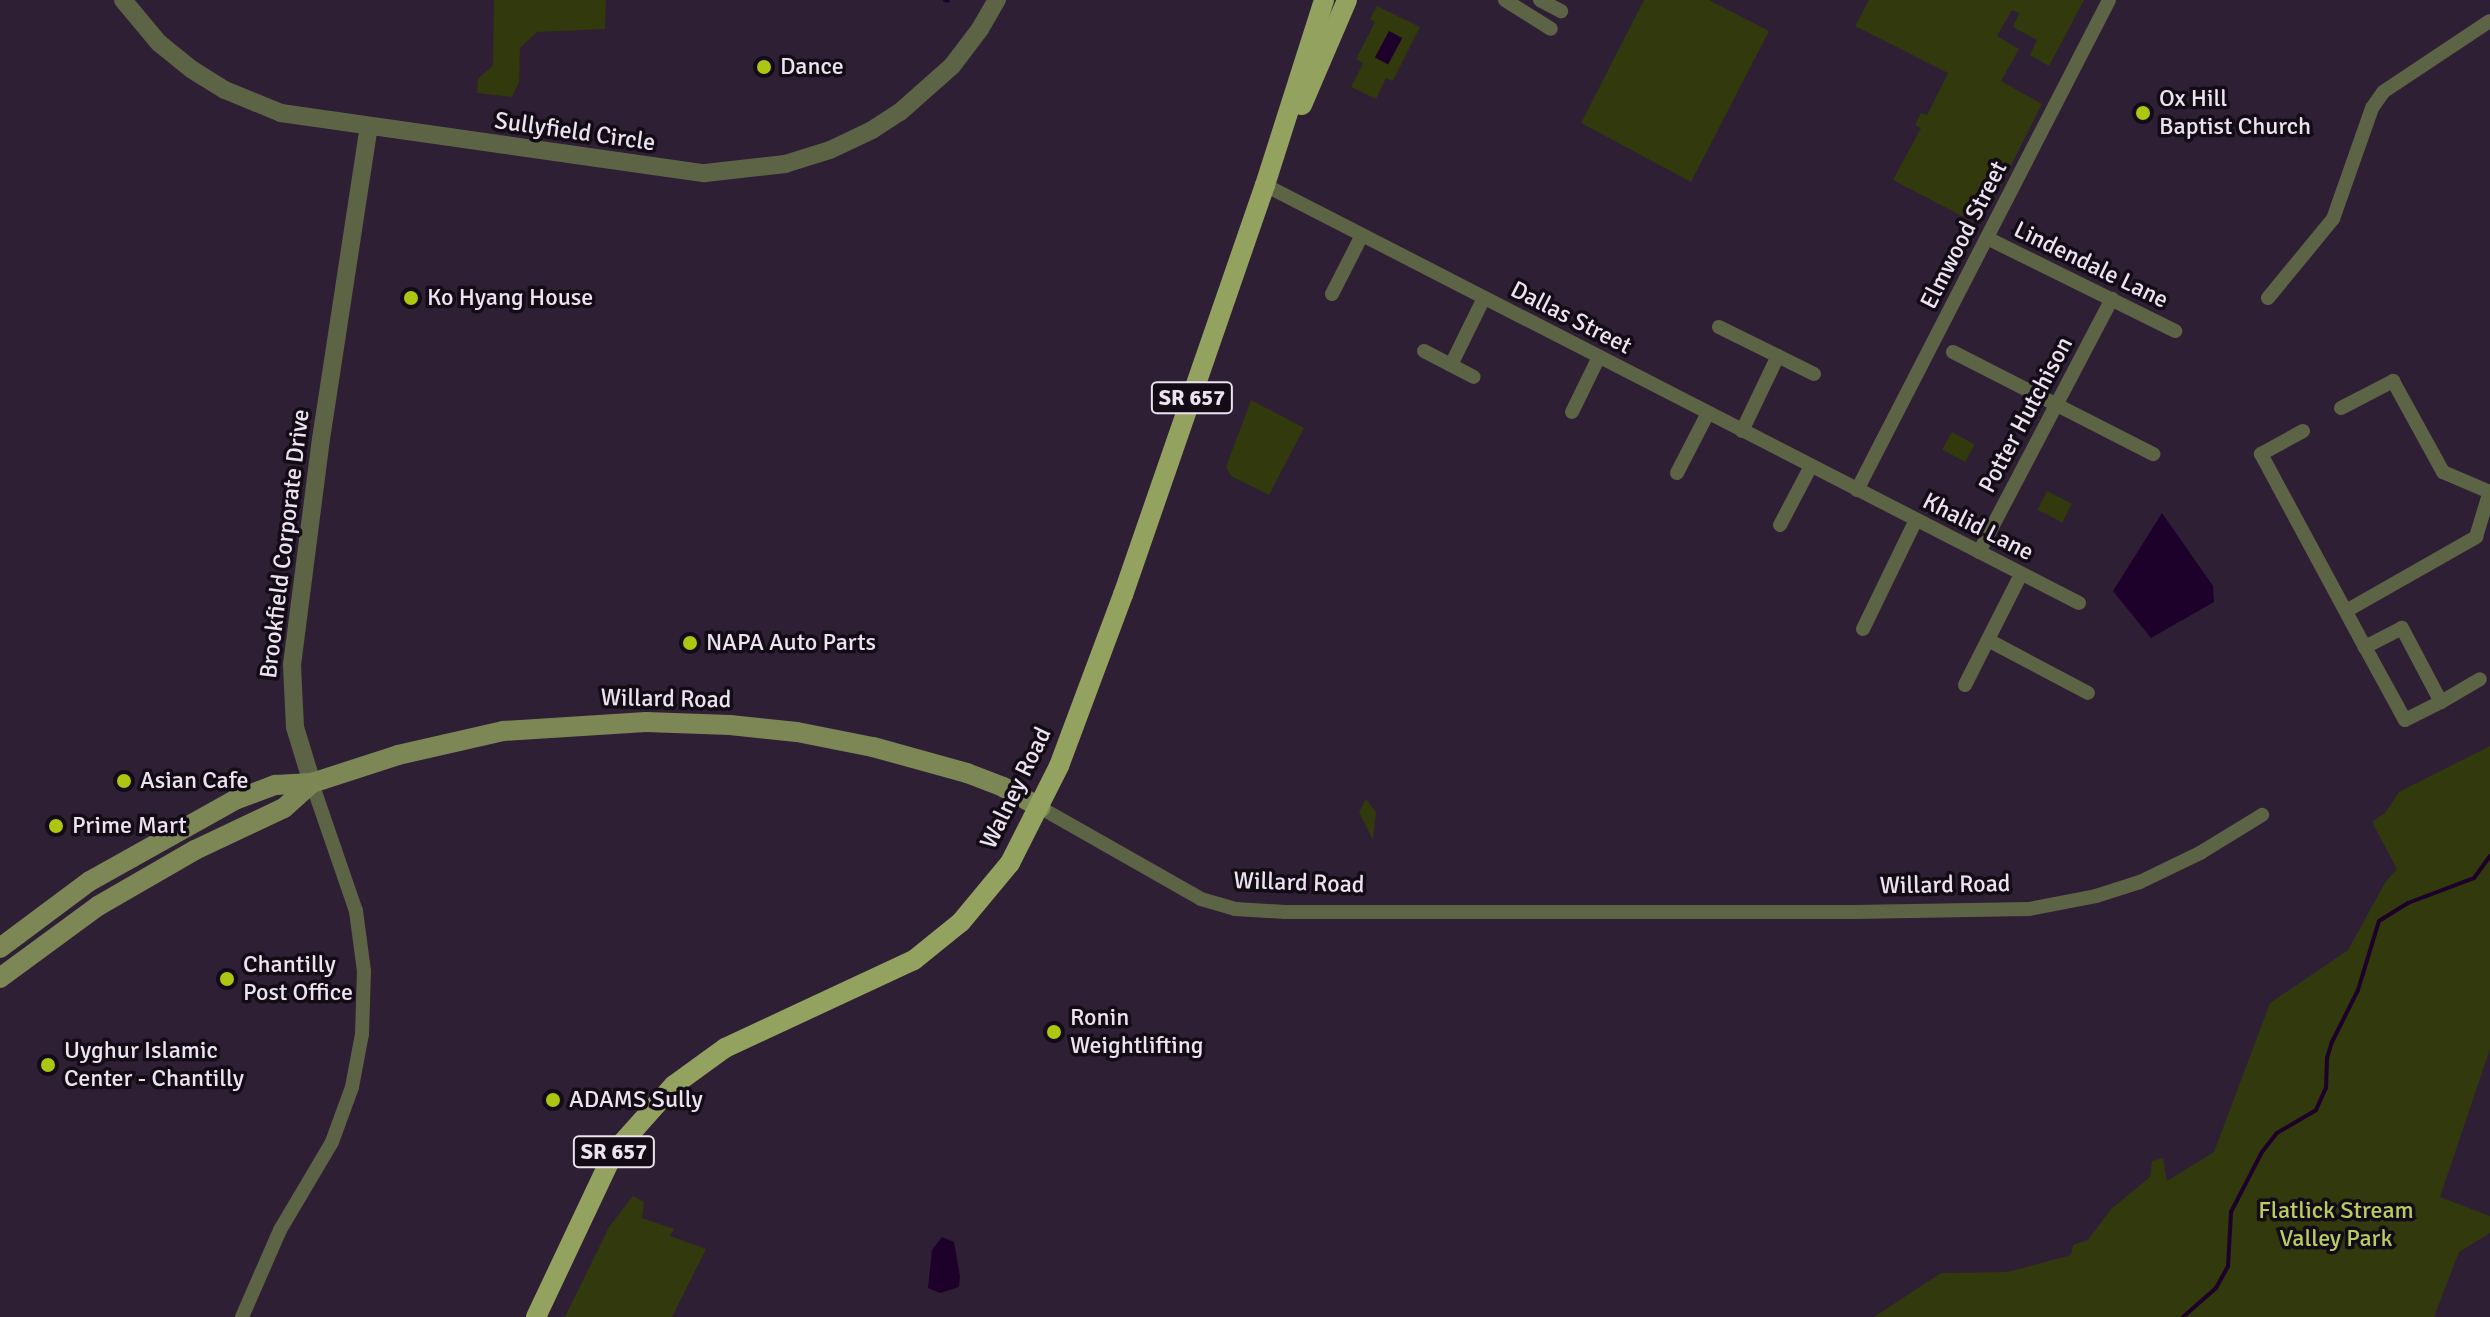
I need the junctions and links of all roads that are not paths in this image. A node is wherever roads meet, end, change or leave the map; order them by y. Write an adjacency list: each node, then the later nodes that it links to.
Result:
1 (123, 0): 11 (street, Sullyfield Circle)
2 (997, 0): 11 (street, Sullyfield Circle)
3 (1324, 0): 12 (main road, Walney Road / SR 657)
4 (1347, 0): 12 (main road, Walney Road / SR 657)
5 (1505, 0): 10 (street)
6 (1540, 0): 8 (street)
7 (2109, 0): 14 (street, Elmwood Street)
8 (1561, 11)
9 (2490, 21): 17 (street)
10 (1551, 29)
11 (369, 127): 52 (street, Brookfield Corporate Drive)
12 (1265, 185): 13 (street, Dallas Street); 53 (main road, Walney Road / SR 657)
13 (1362, 235): 15 (street); 16 (street, Dallas Street)
14 (1987, 238): 18 (street, Lindendale Lane); 37 (street, Elmwood Street)
15 (1332, 294)
16 (1484, 298): 24 (street, Dallas Street); 25 (street)
17 (2268, 298)
18 (2112, 299): 20 (street, Lindendale Lane); 28 (street, Potter Hutchison)
19 (1719, 327): 23 (street)
20 (2175, 331)
21 (1424, 351): 25 (street)
22 (1953, 352): 28 (street)
23 (1778, 356): 26 (street); 32 (street)
24 (1599, 357): 30 (street); 31 (street, Dallas Street)
25 (1451, 365): 27 (street)
26 (1814, 374)
27 (1474, 377)
28 (2056, 405): 34 (street); 41 (street, Potter Hutchison)
29 (2341, 408): 38 (street)
30 (1572, 412)
31 (1708, 413): 32 (street, Dallas Street); 36 (street)
32 (1742, 431): 35 (street, Dallas Street)
33 (2303, 431): 44 (street)
34 (2153, 454)
35 (1811, 466): 37 (street, Dallas Street); 40 (street)
36 (1677, 473)
37 (1857, 490): 39 (street, Khalid Lane)
38 (2490, 492): 44 (street)
39 (1916, 520): 41 (street, Khalid Lane); 45 (street)
40 (1780, 525)
41 (1979, 552): 42 (street, Khalid Lane)
42 (2021, 574): 43 (street, Khalid Lane); 46 (street)
43 (2079, 603)
44 (2346, 611): 47 (street)
45 (1863, 629)
46 (1988, 640): 49 (street); 50 (street)
47 (2365, 647): 51 (street); 51 (street)
48 (2480, 679): 51 (street)
49 (1965, 685)
50 (2088, 693)
51 (2441, 702)
52 (312, 783): 53 (main road, Willard Road); 55 (main road, Willard Road); 56 (main road, Willard Road); 57 (street, Brookfield Corporate Drive)
53 (1041, 808): 54 (street, Willard Road); 58 (main road, Walney Road / SR 657)
54 (2262, 815)
55 (0, 948)
56 (0, 978)
57 (242, 1317)
58 (536, 1317)

